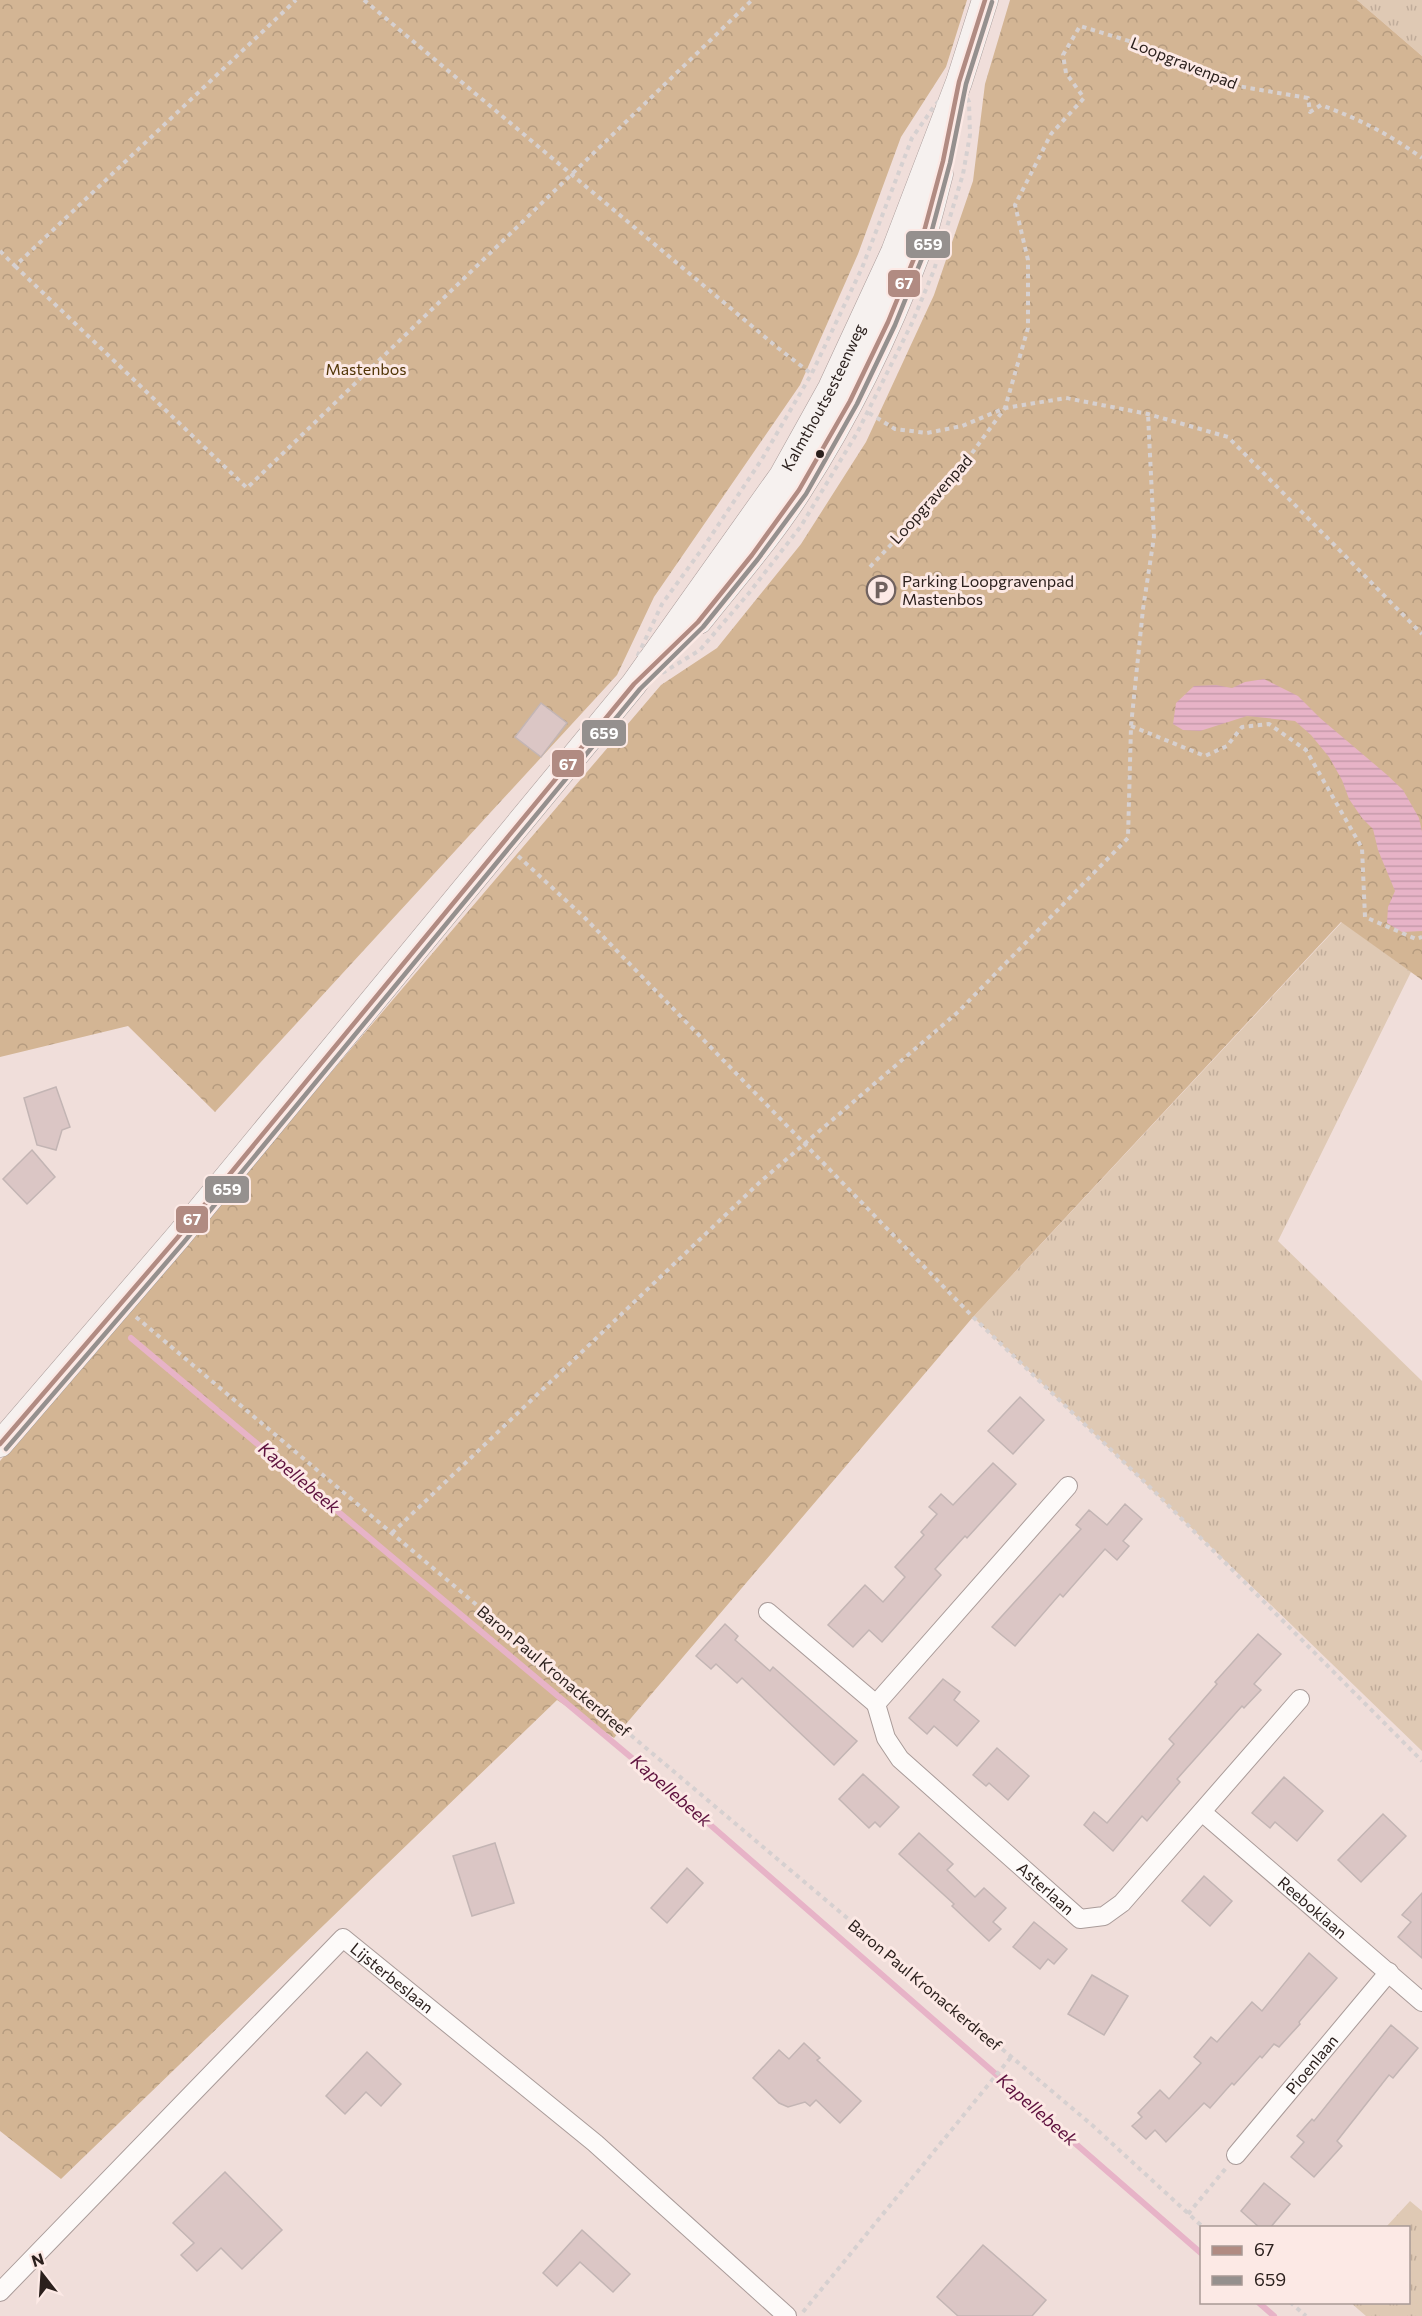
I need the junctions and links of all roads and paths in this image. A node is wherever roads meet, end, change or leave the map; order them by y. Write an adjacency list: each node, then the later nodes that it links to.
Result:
1 (296, 0): 9 (path)
2 (364, 0): 7 (path)
3 (752, 0): 7 (path)
4 (985, 0): 5 (main road, Kalmthoutsesteenweg)
5 (959, 82): 10 (path); 10 (main road, Kalmthoutsesteenweg)
6 (1422, 158): 11 (path, Loopgravenpad)
7 (573, 175): 9 (path); 10 (path)
8 (0, 251): 9 (path)
9 (15, 266)
10 (831, 387): 11 (path); 15 (path); 15 (main road, Kalmthoutsesteenweg)
11 (1005, 408): 12 (path); 13 (path, Loopgravenpad)
12 (1148, 414): 14 (path); 16 (path)
13 (870, 567)
14 (1422, 634)
15 (634, 684): 17 (main road, Kalmthoutsesteenweg)
16 (1131, 726): 18 (path); 19 (path)
17 (502, 841): 19 (path); 20 (main road, Kalmthoutsesteenweg)
18 (1422, 937)
19 (804, 1143): 23 (path); 27 (path)
20 (121, 1305): 21 (main road, Kalmthoutsesteenweg); 23 (path, Baron Paul Kronackerdreef)
21 (0, 1444)
22 (1068, 1486): 26 (street)
23 (392, 1533): 31 (path, Baron Paul Kronackerdreef)
24 (768, 1612): 26 (street)
25 (1300, 1699): 28 (street, Asterlaan)
26 (876, 1704): 28 (street, Asterlaan)
27 (1422, 1761)
28 (1202, 1812): 29 (street, Reeboklaan)
29 (1389, 1972): 30 (street, Reeboklaan); 32 (street, Pioenlaan)
30 (1422, 2002)
31 (1011, 2057): 33 (path, Baron Paul Kronackerdreef); 38 (path)
32 (1236, 2155): 33 (path)
33 (1188, 2214): 34 (path, Baron Paul Kronackerdreef)
34 (1202, 2226)
35 (0, 2292): 37 (street, Lijsterbeslaan)
36 (1292, 2304): 39 (path)
37 (787, 2316)
38 (801, 2316)
39 (1306, 2316)

